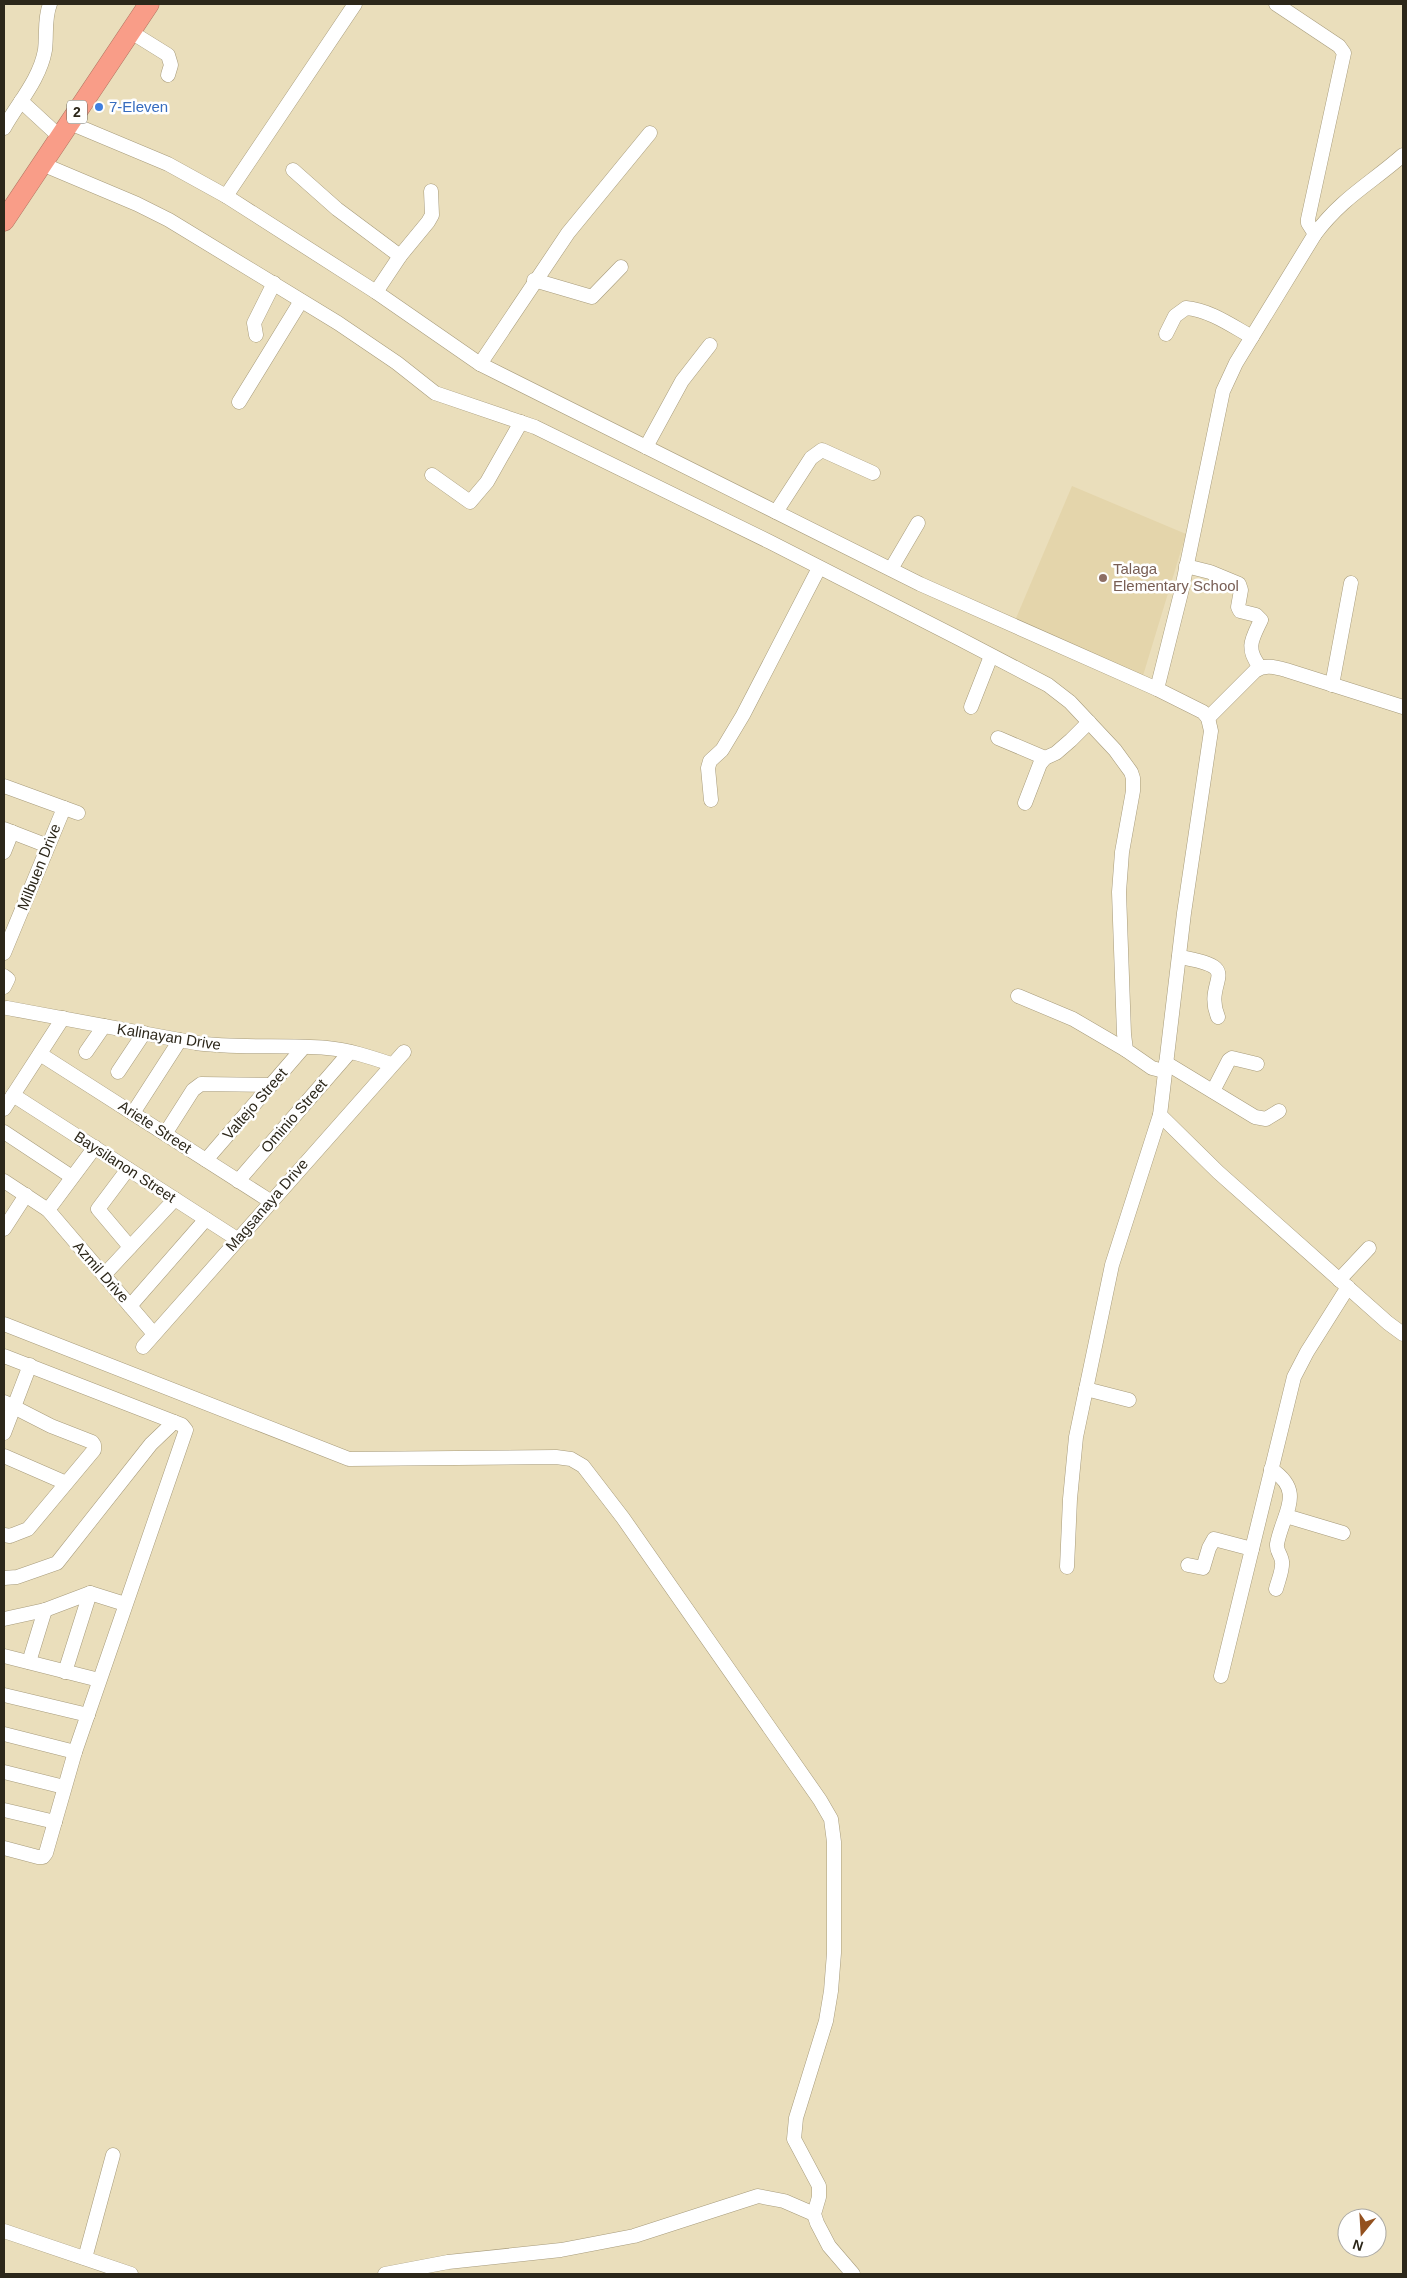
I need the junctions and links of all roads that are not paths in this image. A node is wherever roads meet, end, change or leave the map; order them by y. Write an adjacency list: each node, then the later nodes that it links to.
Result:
1 (50, 4): 7 (street)
2 (150, 4): 5 (highway, 2)
3 (355, 4): 15 (street)
4 (1276, 4): 17 (street)
5 (131, 32): 6 (street); 9 (highway, 2)
6 (168, 75)
7 (21, 101): 8 (street); 9 (street)
8 (4, 128)
9 (65, 130): 12 (highway, 2); 15 (street)
10 (650, 133): 20 (street)
11 (1403, 155): 17 (street)
12 (42, 164): 16 (highway, 2); 21 (street)
13 (293, 170): 18 (street)
14 (432, 191): 18 (street)
15 (226, 196): 22 (street)
16 (4, 221)
17 (1315, 234): 26 (street)
18 (400, 256): 22 (street)
19 (622, 267): 20 (street)
20 (534, 280): 28 (street)
21 (274, 284): 23 (street); 25 (street)
22 (376, 292): 28 (street)
23 (301, 301): 29 (street); 30 (street)
24 (1166, 334): 26 (street)
25 (256, 335)
26 (1252, 337): 36 (street)
27 (710, 345): 31 (street)
28 (480, 364): 31 (street)
29 (239, 402)
30 (521, 422): 33 (street); 37 (street)
31 (646, 447): 34 (street)
32 (873, 473): 34 (street)
33 (432, 475)
34 (776, 512): 38 (street)
35 (918, 523): 38 (street)
36 (1186, 566): 41 (street); 43 (street)
37 (819, 568): 40 (street); 51 (street)
38 (891, 570): 43 (street)
39 (1351, 583): 42 (street)
40 (991, 656): 44 (street); 47 (street)
41 (1260, 667): 42 (street); 46 (street)
42 (1332, 685): 45 (street)
43 (1157, 689): 46 (street)
44 (971, 707)
45 (1403, 707)
46 (1208, 718): 59 (street)
47 (1089, 722): 49 (street); 70 (street)
48 (998, 738): 49 (street)
49 (1045, 758): 52 (street)
50 (4, 786): 53 (street)
51 (711, 800)
52 (1025, 803)
53 (64, 808): 54 (street); 56 (street, Milbuen Drive)
54 (78, 813)
55 (8, 830): 56 (street); 57 (street)
56 (48, 846): 58 (street, Milbuen Drive)
57 (4, 852)
58 (4, 953)
59 (1179, 957): 64 (street); 77 (street)
60 (4, 976): 61 (street)
61 (4, 987)
62 (1018, 996): 70 (street)
63 (5, 1006): 65 (street, Kalinayan Drive)
64 (1218, 1017)
65 (63, 1018): 66 (street, Kalinayan Drive); 74 (street)
66 (104, 1026): 67 (street, Kalinayan Drive); 71 (street)
67 (144, 1033): 68 (street, Kalinayan Drive); 78 (street)
68 (180, 1040): 69 (street, Kalinayan Drive); 84 (street)
69 (303, 1048): 72 (street, Kalinayan Drive); 79 (street, Valtejo Street)
70 (1126, 1050): 77 (street)
71 (86, 1052)
72 (350, 1052): 75 (street, Kalinayan Drive); 93 (street, Ominio Street)
73 (404, 1052): 75 (street, Magsanaya Drive)
74 (40, 1054): 81 (street); 84 (street, Ariete Street)
75 (391, 1064): 96 (street, Magsanaya Drive)
76 (1257, 1064): 80 (street)
77 (1165, 1067): 80 (street); 85 (street)
78 (118, 1072)
79 (271, 1085): 87 (street); 89 (street, Valtejo Street)
80 (1213, 1091): 83 (street)
81 (13, 1095): 82 (street); 88 (street, Baysilanon Street)
82 (4, 1109)
83 (1278, 1111)
84 (133, 1114): 87 (street, Ariete Street)
85 (1160, 1115): 104 (street); 112 (street)
86 (4, 1132): 91 (street)
87 (165, 1134): 89 (street, Ariete Street)
88 (95, 1147): 90 (street, Baysilanon Street); 91 (street)
89 (206, 1160): 93 (street, Ariete Street)
90 (128, 1169): 95 (street, Baysilanon Street); 101 (street)
91 (72, 1177): 97 (street)
92 (4, 1180): 94 (street, Azmil Drive)
93 (238, 1180): 96 (street, Ariete Street)
94 (26, 1195): 97 (street, Azmil Drive); 99 (street)
95 (175, 1199): 98 (street, Baysilanon Street); 101 (street)
96 (270, 1201): 100 (street, Magsanaya Drive)
97 (48, 1210): 103 (street, Azmil Drive)
98 (206, 1219): 100 (street, Baysilanon Street); 105 (street)
99 (4, 1228)
100 (237, 1239): 107 (street, Magsanaya Drive)
101 (130, 1247): 103 (street)
102 (1369, 1248): 104 (street)
103 (104, 1275): 105 (street, Azmil Drive)
104 (1344, 1284): 108 (street); 118 (street)
105 (130, 1306): 107 (street, Azmil Drive)
106 (4, 1324): 147 (street)
107 (154, 1334): 109 (street, Magsanaya Drive)
108 (1403, 1334)
109 (143, 1347)
110 (4, 1356): 111 (street)
111 (30, 1365): 114 (street); 115 (street)
112 (1086, 1389): 113 (street); 124 (street)
113 (1129, 1400)
114 (9, 1404): 116 (street); 119 (street)
115 (174, 1422): 126 (street); 129 (street)
116 (4, 1433)
117 (4, 1456): 119 (street)
118 (1271, 1469): 120 (street); 123 (street)
119 (66, 1483): 122 (street)
120 (1286, 1516): 121 (street); 127 (street)
121 (1343, 1533)
122 (4, 1535)
123 (1252, 1549): 125 (street); 135 (street)
124 (1067, 1566)
125 (1188, 1566)
126 (4, 1578)
127 (1276, 1588)
128 (90, 1593): 129 (street); 130 (street); 134 (street)
129 (125, 1604): 136 (street)
130 (46, 1610): 131 (street); 133 (street)
131 (4, 1619)
132 (4, 1656): 133 (street)
133 (29, 1662): 134 (street)
134 (65, 1672): 136 (street)
135 (1221, 1676)
136 (99, 1680): 138 (street)
137 (4, 1695): 138 (street)
138 (88, 1715): 140 (street)
139 (4, 1734): 140 (street)
140 (75, 1752): 142 (street)
141 (4, 1772): 142 (street)
142 (64, 1787): 144 (street)
143 (4, 1810): 144 (street)
144 (55, 1822): 145 (street)
145 (4, 1848)
146 (113, 2155): 149 (street)
147 (814, 2214): 151 (street); 152 (street)
148 (4, 2231): 149 (street)
149 (85, 2258): 150 (street)
150 (131, 2274)
151 (385, 2274)
152 (853, 2274)

